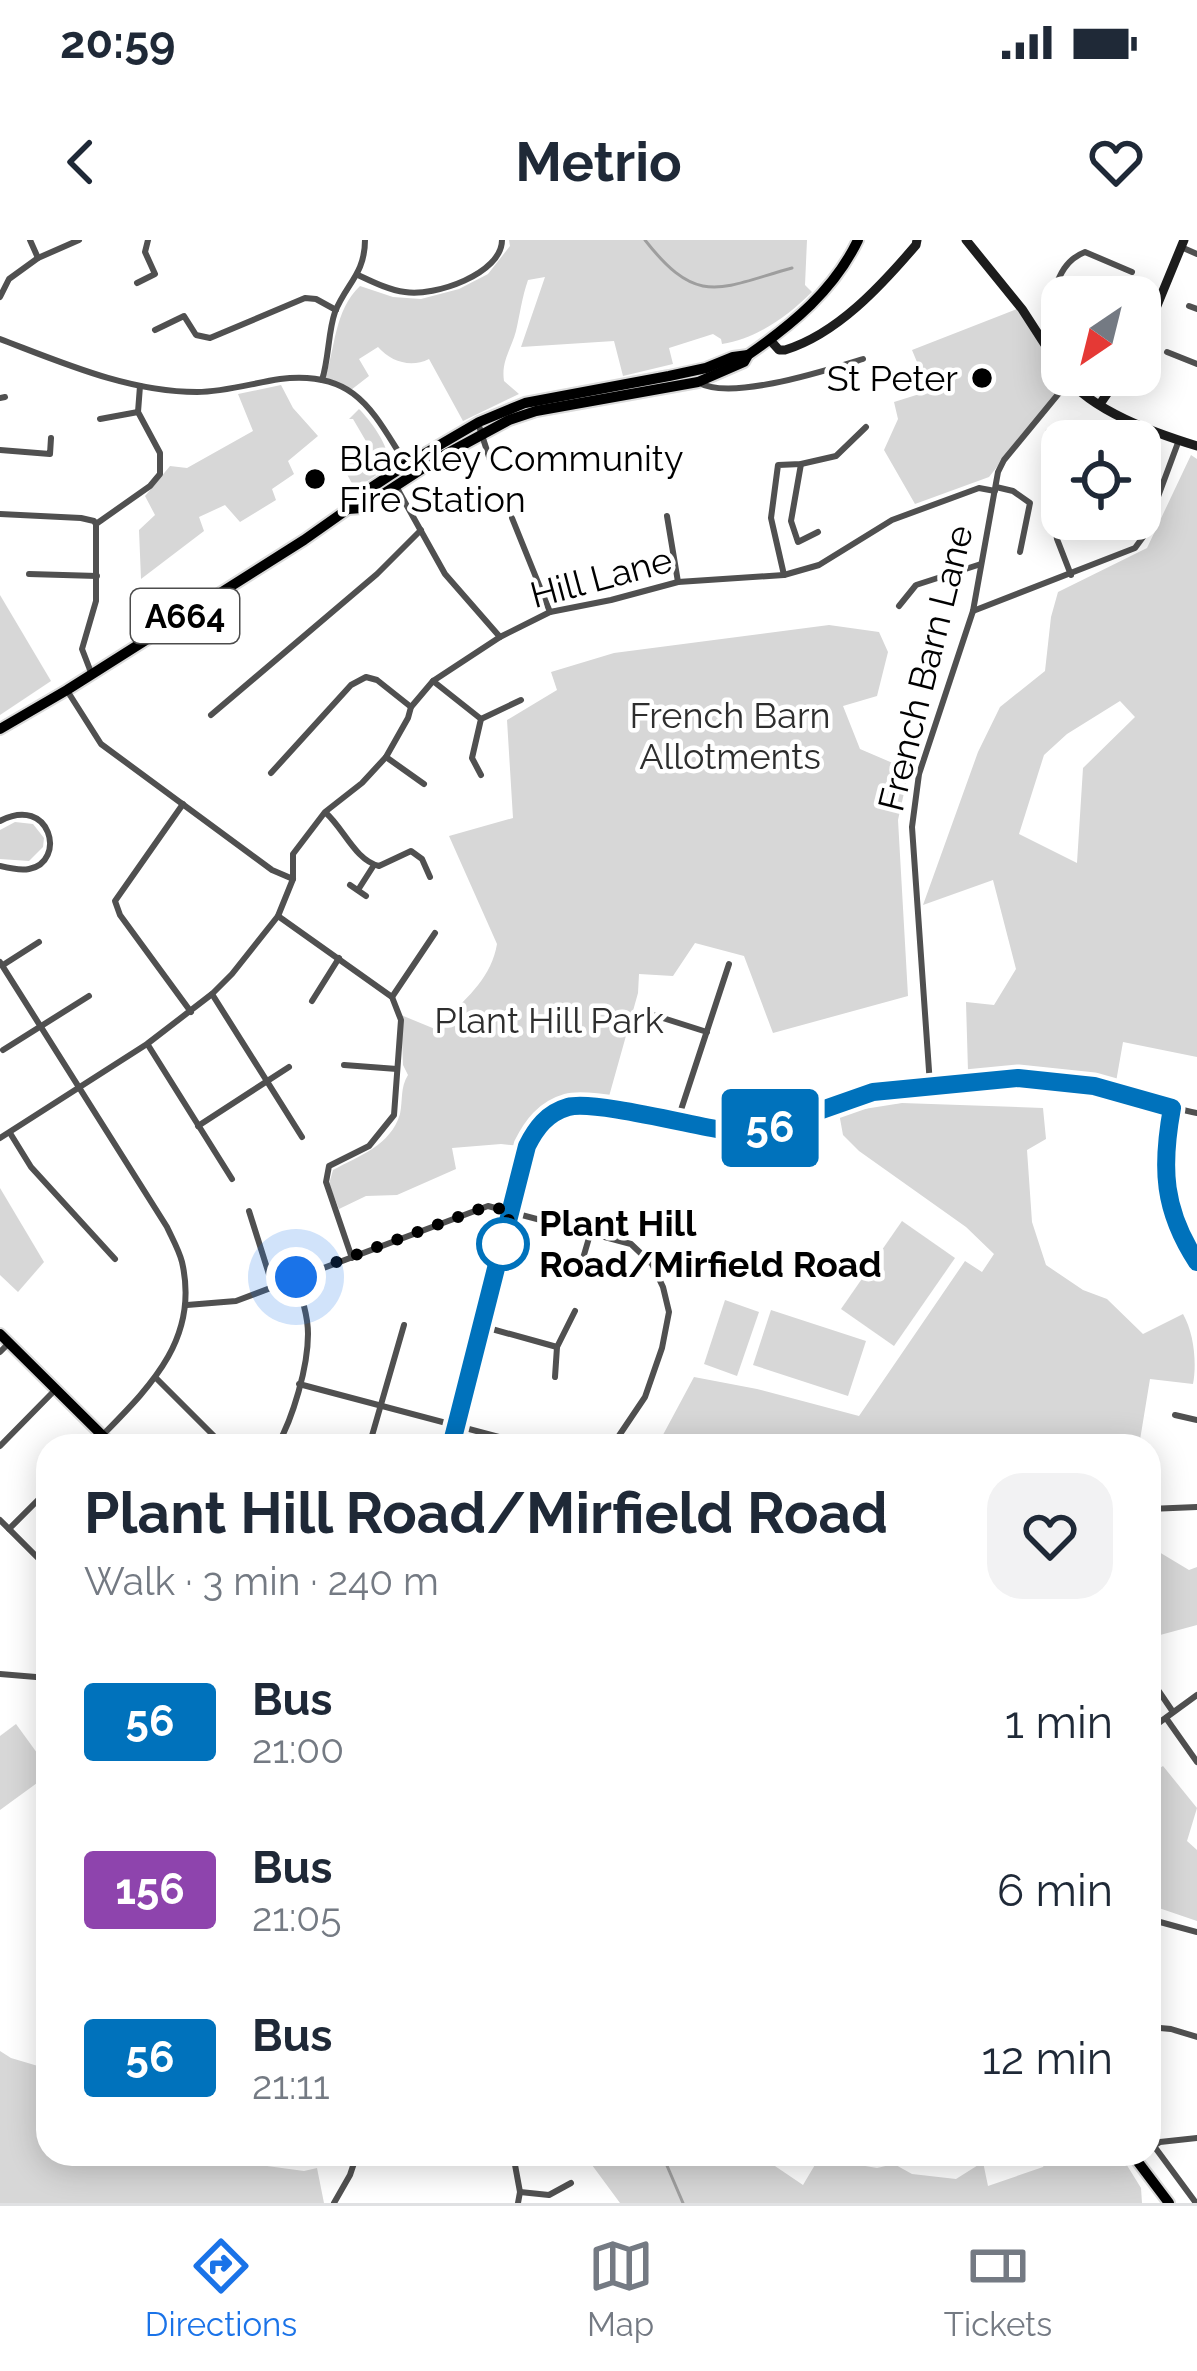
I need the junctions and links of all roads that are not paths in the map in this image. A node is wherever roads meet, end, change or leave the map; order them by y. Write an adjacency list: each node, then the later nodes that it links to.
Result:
1 (30, 240): 11 (street)
2 (80, 240): 11 (street)
3 (148, 240): 15 (street)
4 (364, 240): 13 (street)
5 (502, 240): 13 (street)
6 (858, 240): 22 (main road)
7 (917, 240): 22 (street)
8 (966, 240): 21 (street)
9 (1183, 244): 10 (street); 17 (street)
10 (1197, 254)
11 (38, 258): 16 (street)
12 (1132, 272): 14 (street)
13 (358, 275): 18 (street)
14 (1060, 276)
15 (137, 283)
16 (0, 297)
17 (1161, 299)
18 (336, 310): 19 (street); 27 (street)
19 (155, 330)
20 (0, 339): 28 (street)
21 (1041, 339)
22 (770, 340): 26 (main road)
23 (1166, 352): 25 (street)
24 (862, 359): 26 (street)
25 (1197, 364)
26 (694, 376): 36 (main road)
27 (322, 380): 28 (street); 43 (street)
28 (140, 386): 33 (street)
29 (1050, 396): 45 (street)
30 (1087, 396): 32 (street)
31 (1106, 396): 32 (street)
32 (1100, 404): 38 (street)
33 (138, 412): 34 (street); 50 (street)
34 (100, 419)
35 (866, 427): 42 (street)
36 (480, 429): 41 (street); 43 (main road)
37 (51, 437): 40 (street)
38 (1179, 440): 39 (street); 46 (street)
39 (1197, 446)
40 (0, 450)
41 (490, 464)
42 (801, 464): 52 (street); 59 (street)
43 (410, 469): 44 (main road)
44 (393, 481): 51 (street); 66 (main road, A664)
45 (996, 486): 55 (street); 56 (street, French Barn Lane); 59 (street, Hill Lane)
46 (1161, 488)
47 (0, 514): 50 (street)
48 (667, 516): 61 (street)
49 (512, 518): 63 (street)
50 (96, 524): 60 (street)
51 (421, 530): 65 (street); 71 (street)
52 (818, 532)
53 (1057, 540): 58 (street)
54 (1141, 540): 58 (street)
55 (1020, 552)
56 (981, 564): 62 (street); 64 (street, French Barn Lane)
57 (29, 574): 60 (street)
58 (1071, 574): 64 (street)
59 (784, 575): 61 (street, Hill Lane)
60 (97, 576): 66 (street)
61 (679, 582): 63 (street, Hill Lane)
62 (899, 606)
63 (550, 611): 65 (street, Hill Lane)
64 (973, 611): 106 (street, French Barn Lane)
65 (500, 637): 67 (street, Hill Lane)
66 (92, 674): 68 (main road, A664)
67 (434, 681): 70 (street, Hill Lane); 72 (street)
68 (67, 690): 73 (main road, A664); 78 (street)
69 (520, 700): 72 (street)
70 (411, 707): 74 (street, Hill Lane); 75 (street)
71 (211, 715)
72 (482, 719): 76 (street)
73 (0, 729)
74 (386, 757): 77 (street); 79 (street, Hill Lane)
75 (271, 773)
76 (482, 775)
77 (424, 784)
78 (183, 804): 84 (street); 96 (street)
79 (325, 812): 81 (street); 84 (street, Hill Lane)
80 (0, 821): 82 (street)
81 (374, 865): 83 (street); 85 (street)
82 (0, 866)
83 (430, 877)
84 (292, 879): 86 (street, Hill Lane)
85 (366, 896)
86 (278, 916): 89 (street); 92 (street, Hill Lane)
87 (435, 933): 94 (street)
88 (39, 942): 90 (street)
89 (339, 958): 94 (street); 95 (street)
90 (1, 963): 98 (street)
91 (729, 964): 99 (street)
92 (212, 994): 96 (street, Hill Lane); 105 (street)
93 (89, 996): 98 (street)
94 (392, 997): 104 (street)
95 (312, 1001)
96 (191, 1012): 100 (street, Hill Lane)
97 (650, 1014): 99 (street)
98 (41, 1026): 101 (street); 107 (street)
99 (707, 1031): 110 (street)
100 (147, 1044): 107 (street, Hill Lane); 111 (street)
101 (3, 1050)
102 (344, 1065): 104 (street)
103 (289, 1067): 105 (street)
104 (397, 1069): 119 (street)
105 (268, 1081): 111 (street); 113 (street)
106 (930, 1085): 108 (street); 110 (street)
107 (78, 1088): 112 (street, Hill Lane); 125 (street)
108 (1172, 1108): 109 (street); 121 (street)
109 (1197, 1113)
110 (677, 1122): 117 (street)
111 (198, 1126): 115 (street)
112 (9, 1132): 114 (street, Hill Lane); 120 (street)
113 (302, 1137)
114 (0, 1138)
115 (232, 1179)
116 (250, 1211): 124 (street)
117 (511, 1211): 118 (street); 119 (street); 128 (street)
118 (591, 1232): 122 (street); 146 (street)
119 (352, 1258): 123 (street)
120 (115, 1259)
121 (1197, 1260)
122 (579, 1272)
123 (296, 1277): 124 (street); 133 (street)
124 (273, 1287): 125 (street)
125 (187, 1305): 132 (street)
126 (575, 1311): 130 (street)
127 (404, 1325): 135 (street)
128 (481, 1326): 130 (street); 138 (street)
129 (3, 1343): 134 (main road)
130 (557, 1347): 131 (street)
131 (555, 1377)
132 (155, 1378): 140 (street); 141 (street)
133 (299, 1384): 135 (street); 142 (street)
134 (56, 1389): 139 (main road); 147 (street)
135 (380, 1404): 138 (street); 143 (street)
136 (1175, 1415): 137 (street)
137 (1197, 1420)
138 (456, 1425): 144 (street); 145 (street)
139 (102, 1434)
140 (104, 1434)
141 (212, 1434)
142 (283, 1434)
143 (372, 1434)
144 (454, 1434)
145 (489, 1434)
146 (620, 1434)
147 (0, 1446)
148 (36, 1502): 152 (street)
149 (1197, 1507): 150 (street)
150 (1161, 1508)
151 (0, 1520): 152 (street)
152 (9, 1529): 153 (street)
153 (36, 1556)
154 (0, 1675): 155 (street)
155 (36, 1677)
156 (1197, 1695): 158 (street)
157 (1161, 1696): 158 (street)
158 (1170, 1715): 159 (street); 160 (street)
159 (1161, 1721)
160 (1197, 1762)
161 (1161, 1922): 162 (street)
162 (1197, 1932)
163 (1161, 2028): 164 (street)
164 (1197, 2037)
165 (1197, 2127): 166 (street)
166 (1196, 2138): 167 (street)
167 (1161, 2147)
168 (353, 2166): 175 (street)
169 (515, 2166): 173 (street)
170 (1148, 2166): 174 (main road)
171 (1157, 2166): 177 (street)
172 (571, 2183): 173 (street)
173 (520, 2192): 176 (street)
174 (1162, 2199)
175 (336, 2202)
176 (518, 2203)
177 (1196, 2203)

